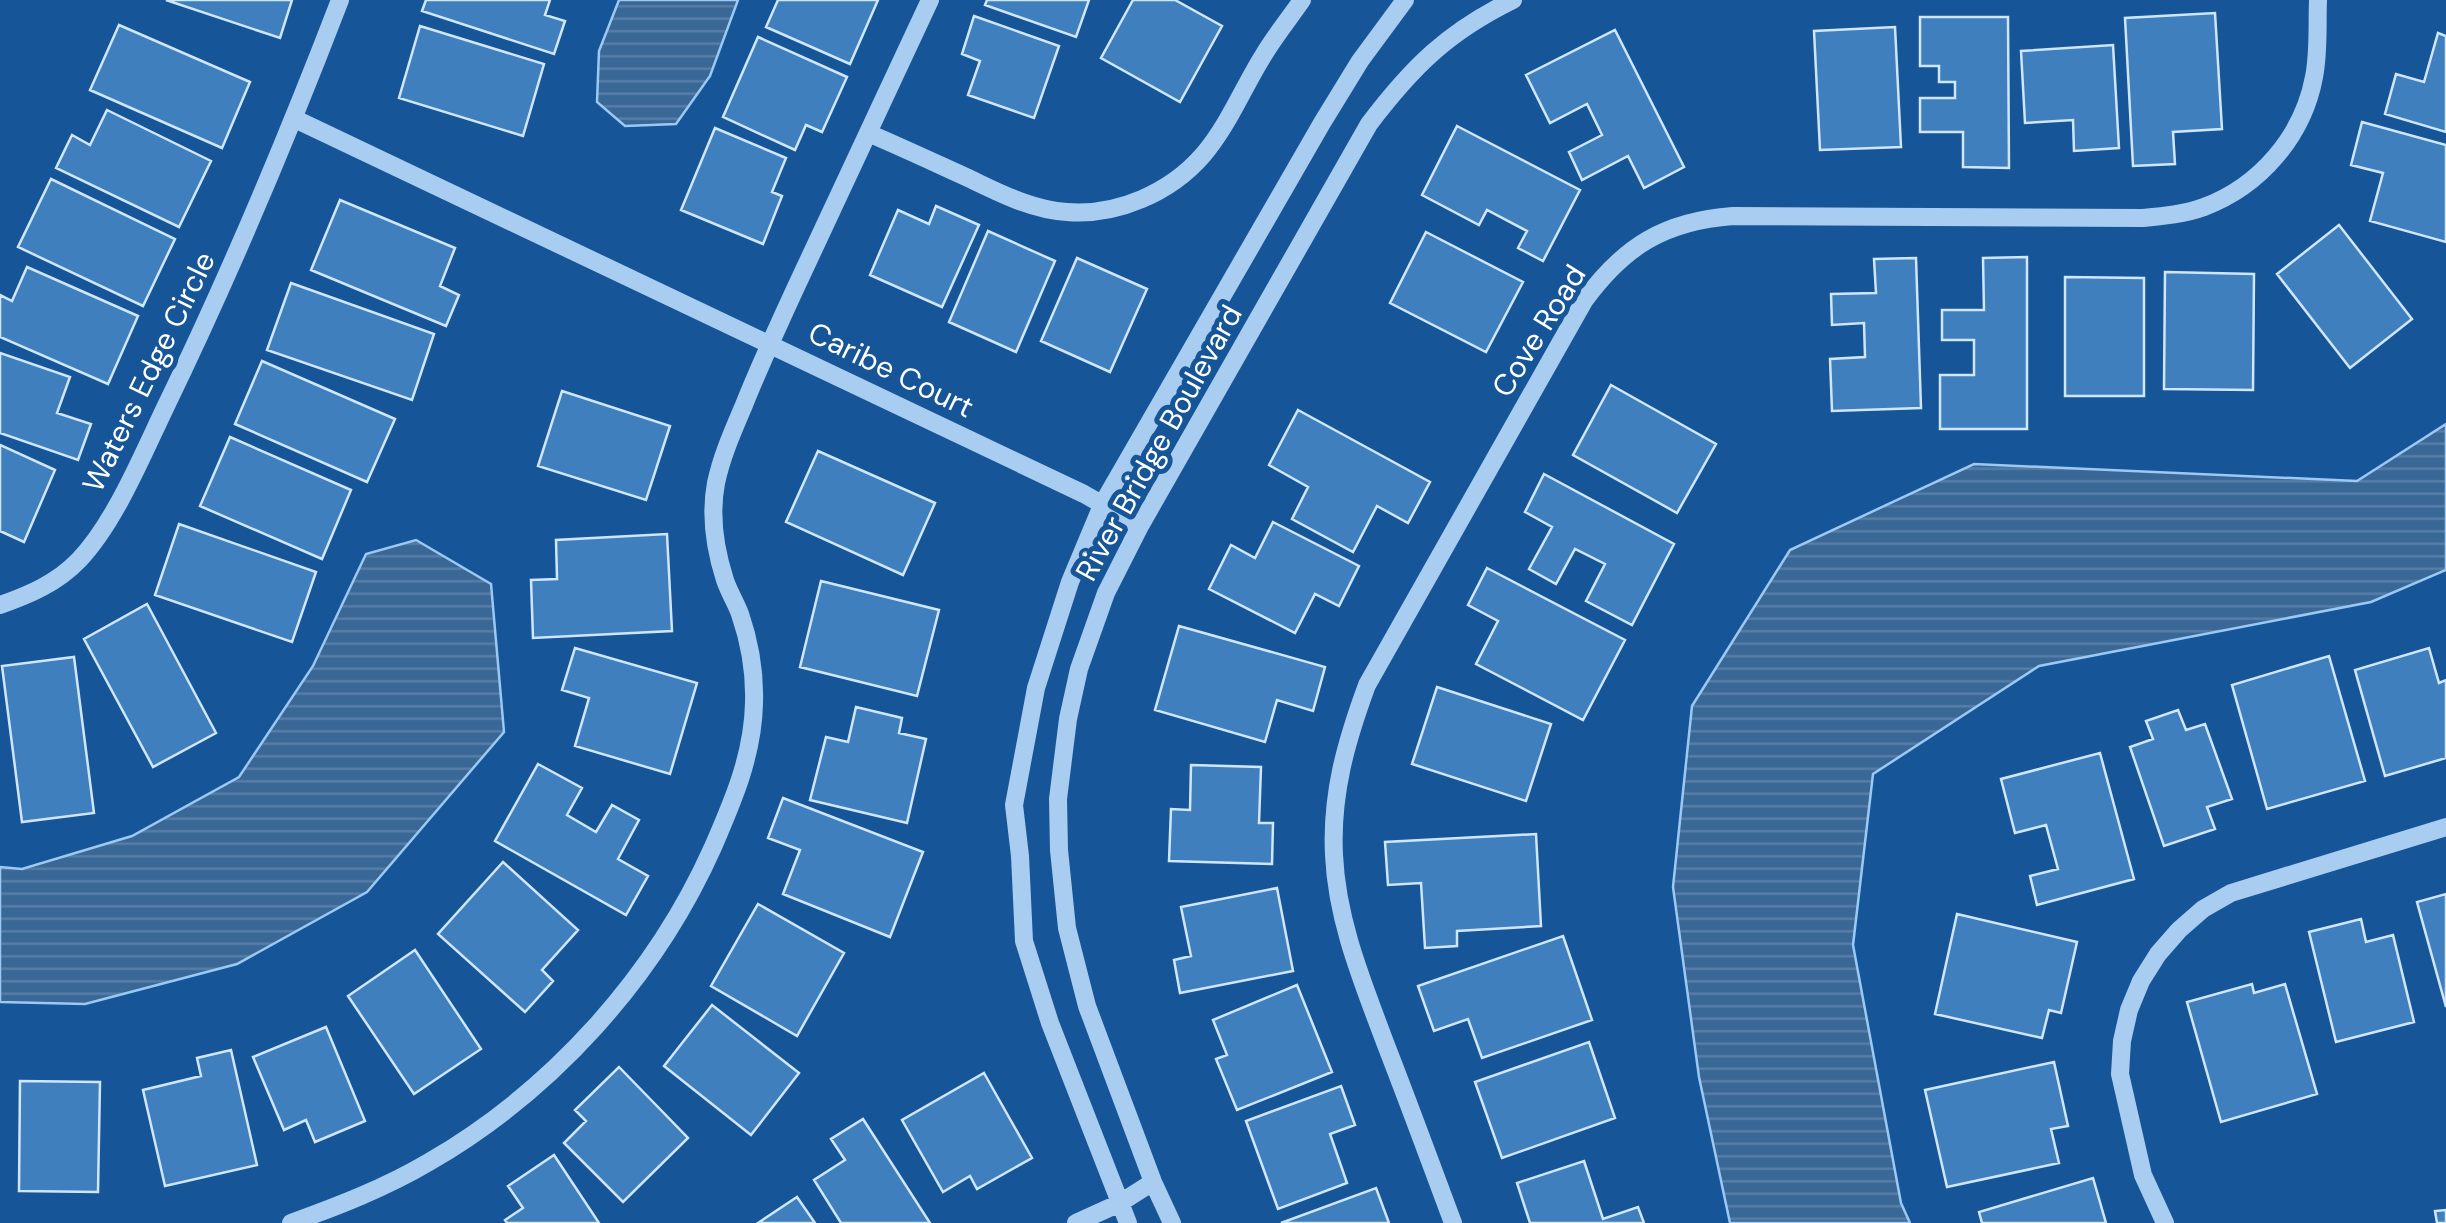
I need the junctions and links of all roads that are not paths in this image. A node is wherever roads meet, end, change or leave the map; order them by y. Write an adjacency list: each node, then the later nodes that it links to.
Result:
1 (340, 0): 7 (street, Waters Edge Circle)
2 (930, 0): 8 (street, Caribe Court)
3 (1302, 0): 8 (street)
4 (1405, 0): 10 (street, River Bridge Boulevard)
5 (1513, 0): 11 (street, River Bridge Boulevard)
6 (2318, 0): 20 (street, Cove Road)
7 (295, 119): 9 (street); 12 (street, Waters Edge Circle)
8 (868, 132): 9 (street, Caribe Court)
9 (770, 343): 10 (street, Caribe Court); 17 (street)
10 (1102, 503): 11 (street, Caribe Court); 15 (street, River Bridge Boulevard)
11 (1140, 526): 14 (street, River Bridge Boulevard)
12 (0, 605)
13 (2446, 827): 21 (street)
14 (1153, 1182): 15 (street); 16 (street, River Bridge Boulevard)
15 (1120, 1202): 18 (street); 19 (street, River Bridge Boulevard)
16 (1164, 1220)
17 (291, 1223)
18 (1076, 1223)
19 (1128, 1223)
20 (1453, 1223)
21 (2165, 1223)

